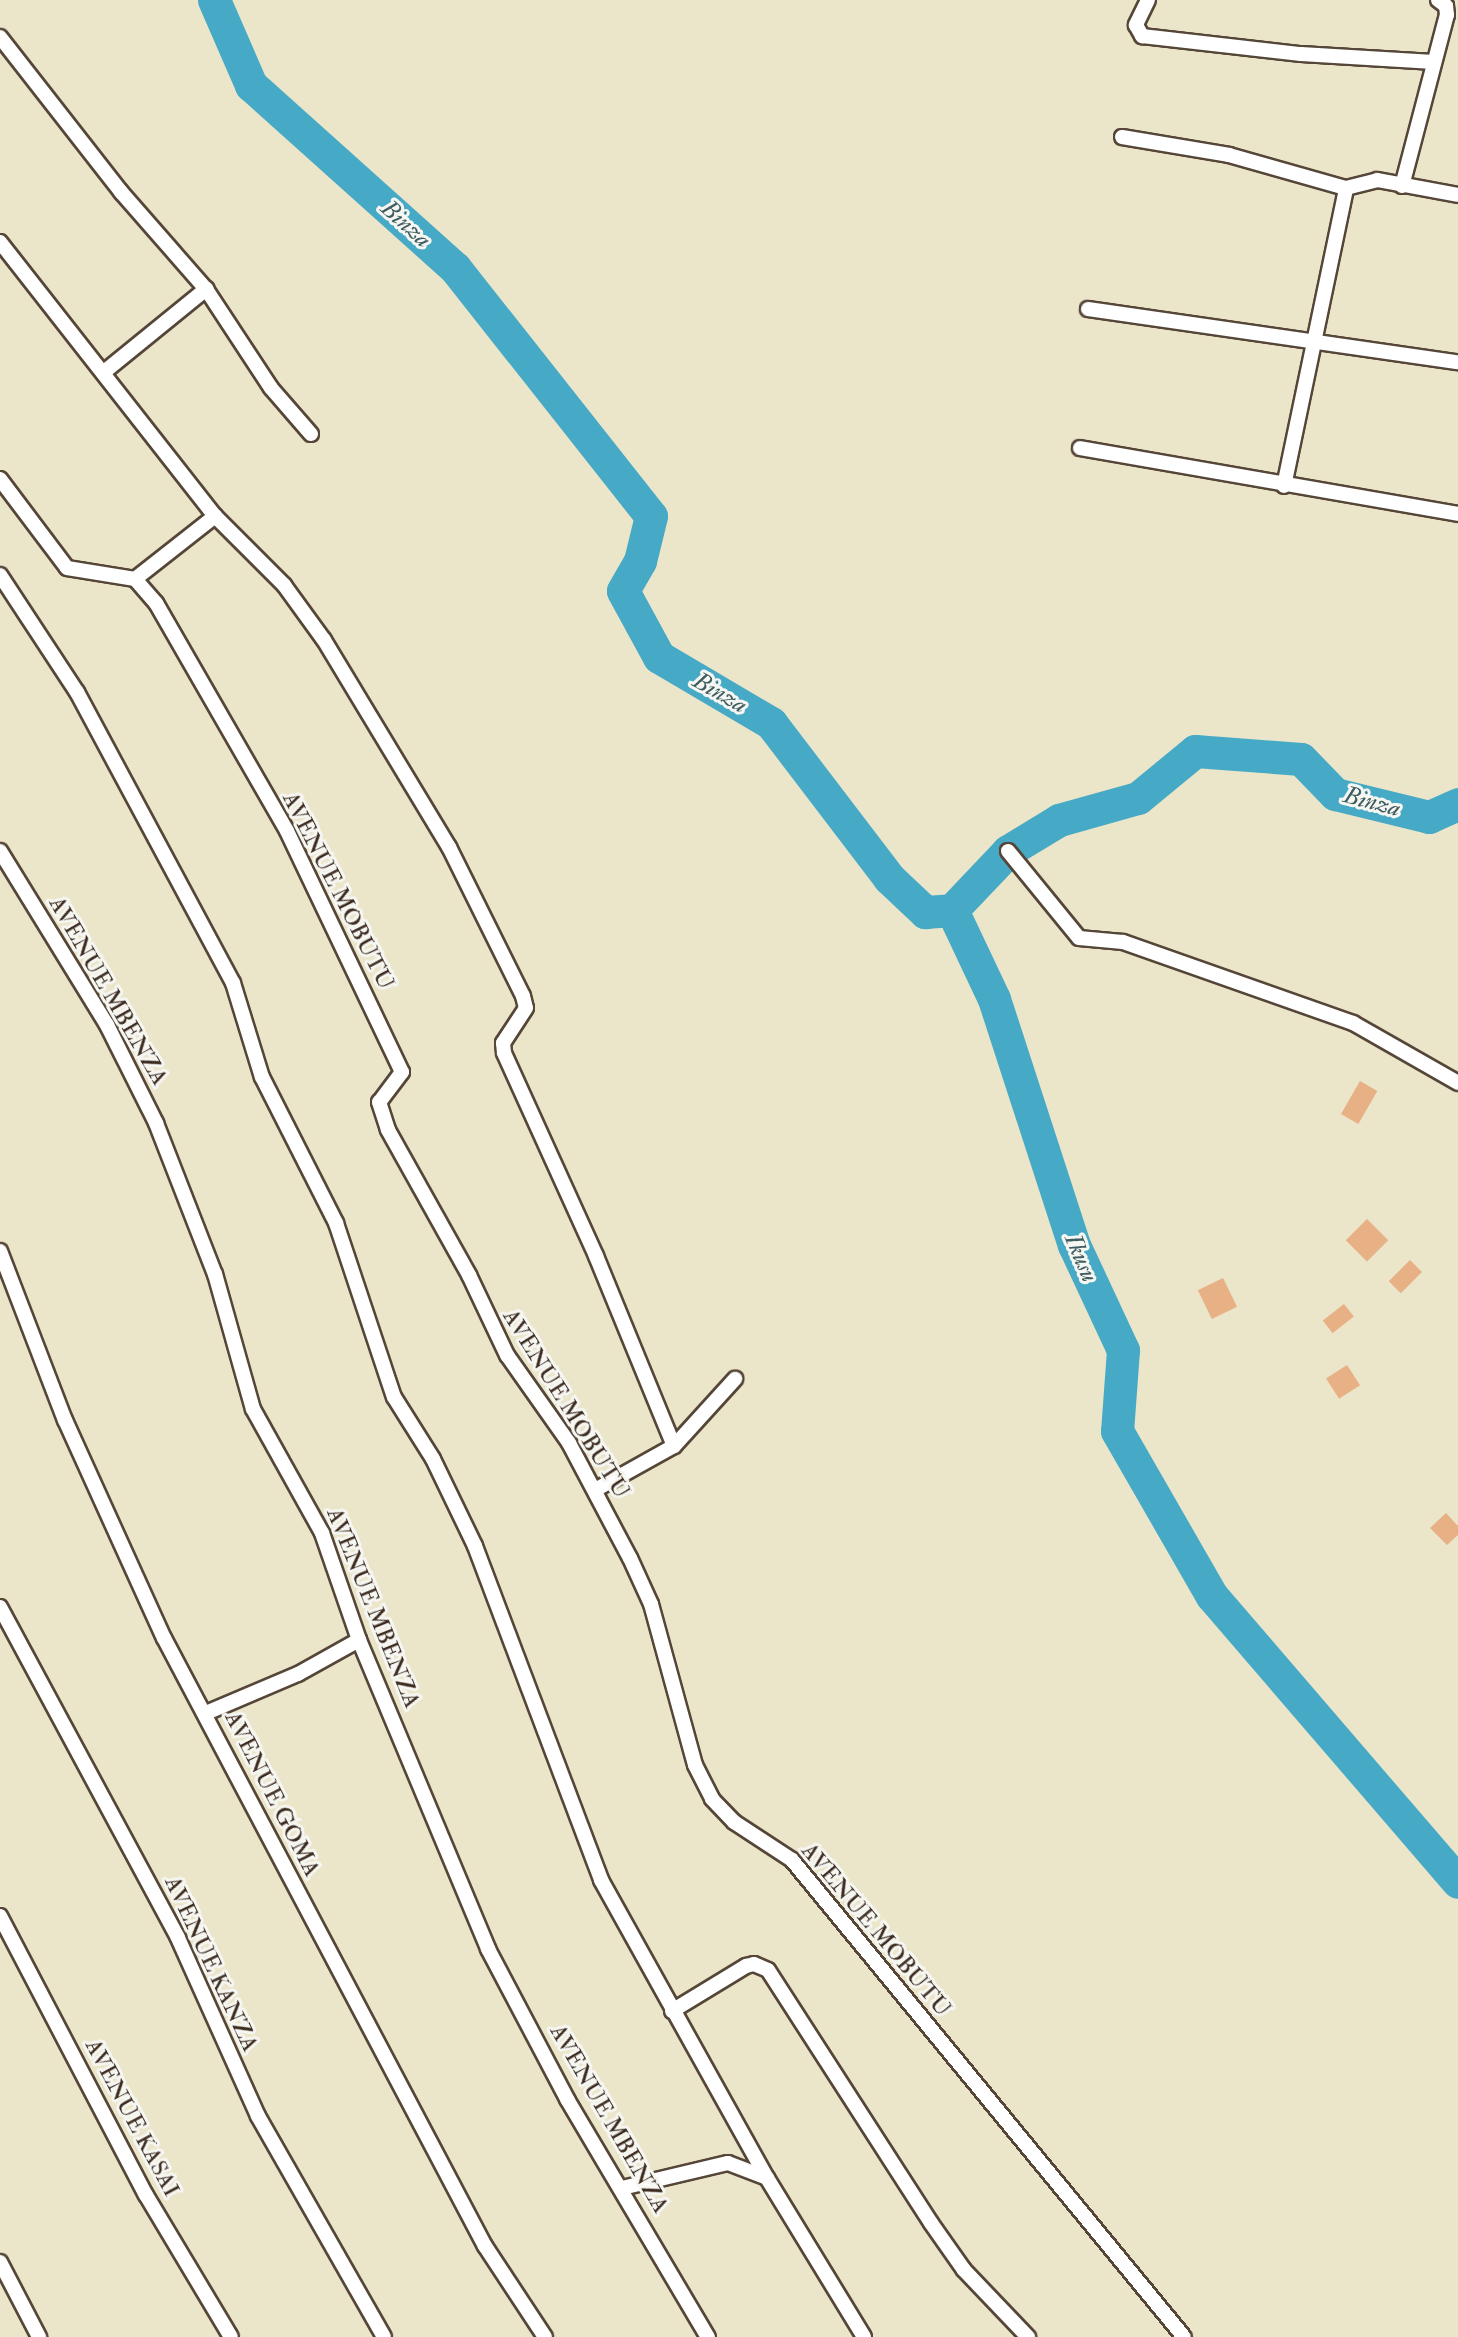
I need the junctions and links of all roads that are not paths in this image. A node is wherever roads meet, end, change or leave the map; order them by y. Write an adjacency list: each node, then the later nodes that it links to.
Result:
1 (1148, 0): 4 (street)
2 (1447, 5): 4 (street)
3 (0, 37): 10 (street)
4 (1434, 62): 6 (street)
5 (1122, 136): 7 (street)
6 (1402, 186): 7 (street); 8 (street)
7 (1346, 188): 12 (street)
8 (1458, 195)
9 (0, 243): 14 (street)
10 (206, 289): 14 (street); 15 (street)
11 (1088, 309): 12 (street)
12 (1314, 340): 13 (street); 18 (street)
13 (1458, 362)
14 (104, 372): 20 (street)
15 (311, 434)
16 (1080, 448): 18 (street)
17 (0, 479): 22 (street)
18 (1284, 486): 19 (street)
19 (1458, 514)
20 (215, 516): 22 (street); 28 (street)
21 (0, 575): 34 (street)
22 (135, 579): 29 (street, AVENUE MOBUTU)
23 (0, 851): 31 (street, AVENUE MBENZA)
24 (1008, 851): 25 (street)
25 (1458, 1083)
26 (0, 1251): 32 (street, AVENUE GOMA)
27 (735, 1379): 28 (street)
28 (674, 1446): 29 (street)
29 (595, 1490): 45 (street, AVENUE MOBUTU)
30 (0, 1607): 40 (street, AVENUE KANZA)
31 (359, 1640): 32 (street); 36 (street, AVENUE MBENZA)
32 (206, 1713): 41 (street, AVENUE GOMA)
33 (0, 1916): 39 (street, AVENUE KASAI)
34 (672, 2011): 35 (street); 44 (street)
35 (767, 2178): 36 (street); 43 (street)
36 (622, 2188): 42 (street, AVENUE MBENZA)
37 (0, 2262): 38 (street)
38 (39, 2337)
39 (231, 2337)
40 (384, 2337)
41 (545, 2337)
42 (708, 2337)
43 (864, 2337)
44 (1028, 2337)
45 (1184, 2337)

